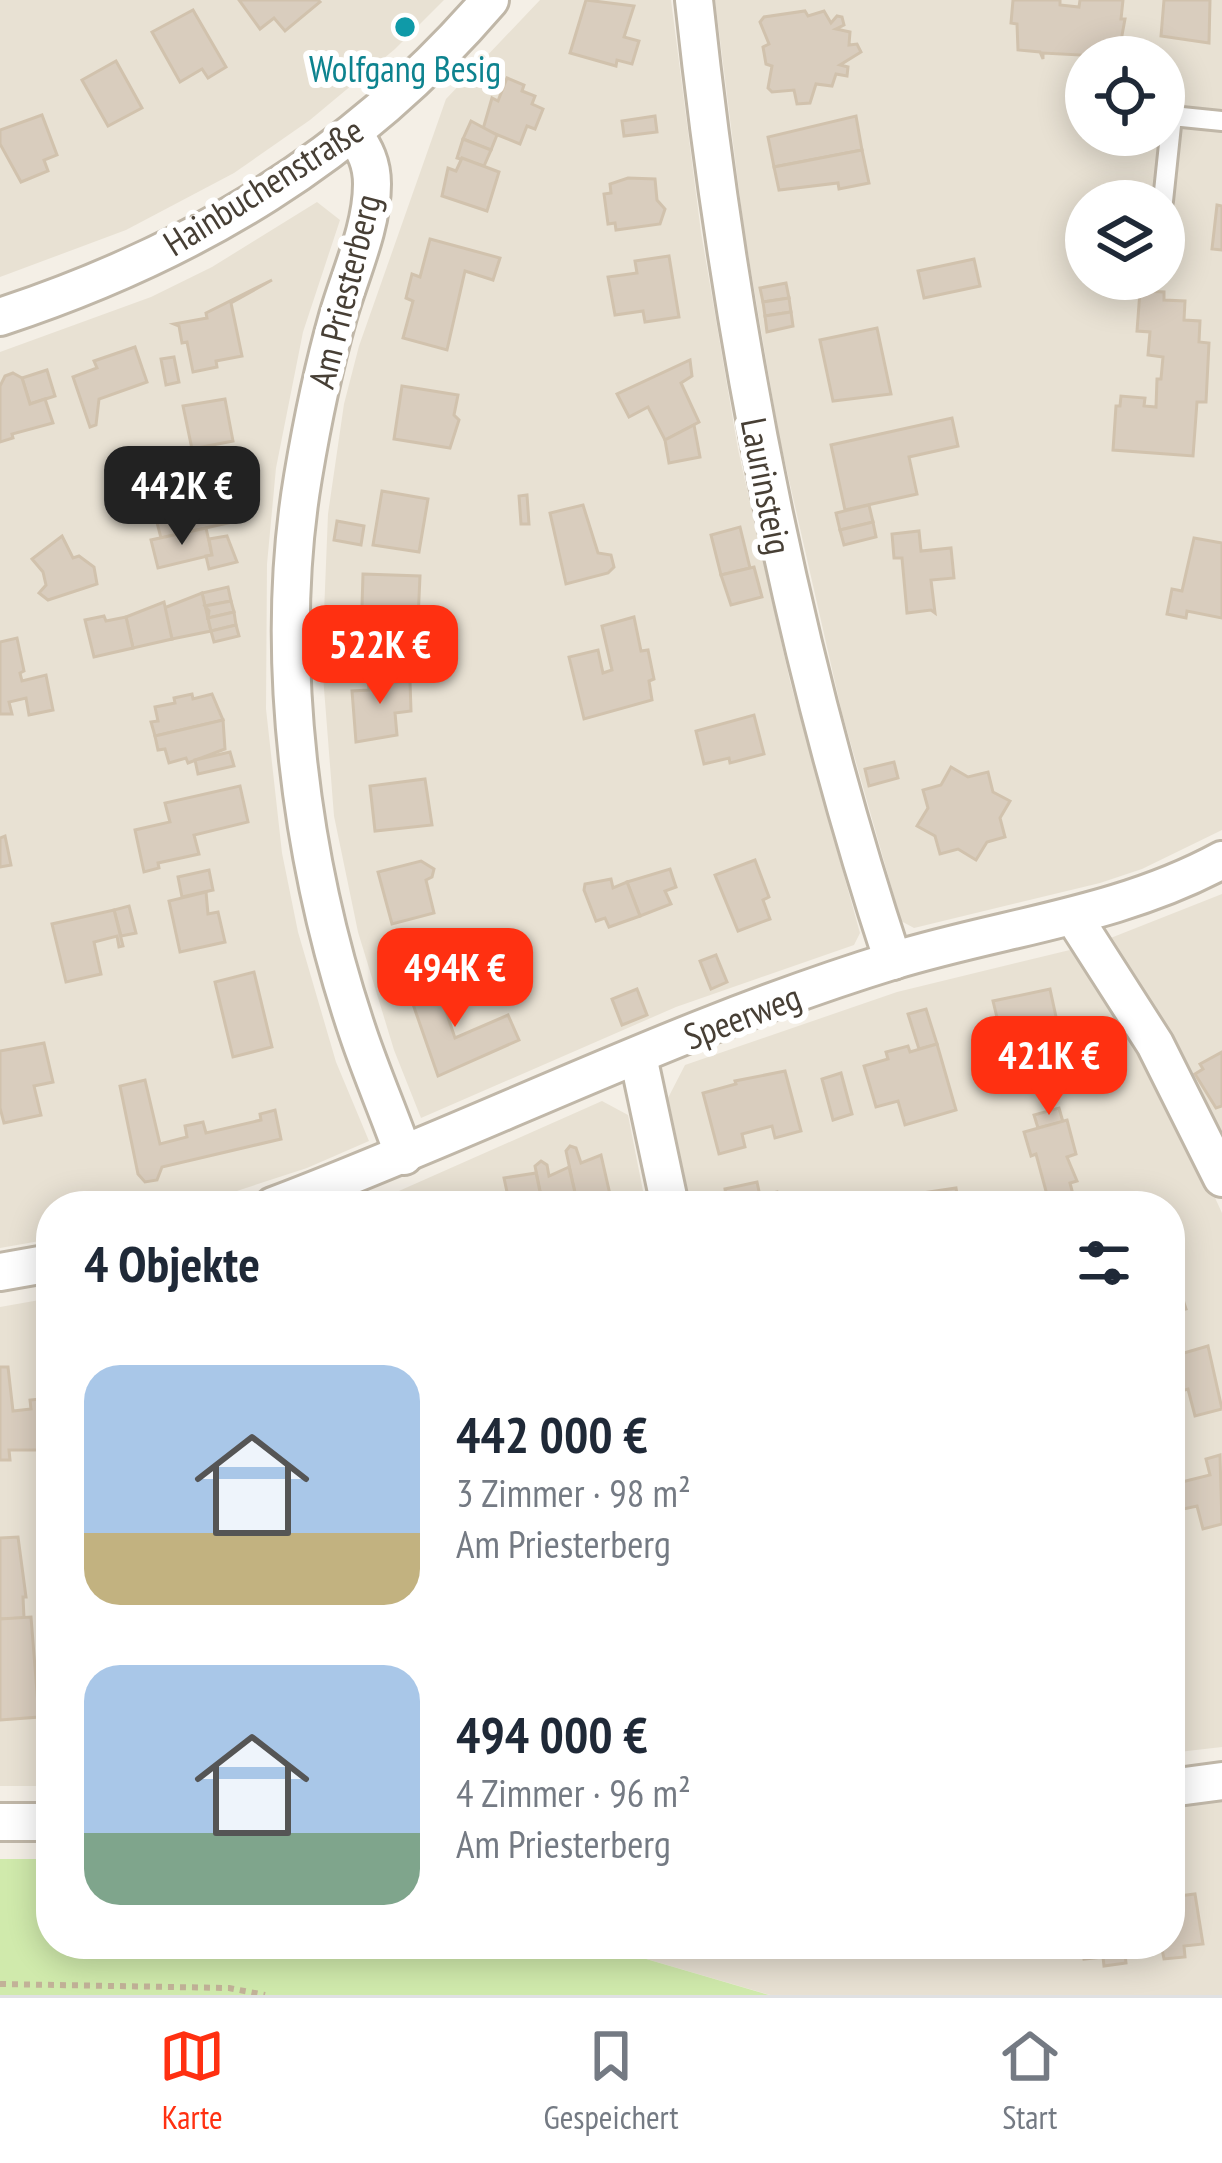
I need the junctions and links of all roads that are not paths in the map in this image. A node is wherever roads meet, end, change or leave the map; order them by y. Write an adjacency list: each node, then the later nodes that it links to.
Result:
1 (490, 0): 4 (street, Hainbuchenstraße)
2 (694, 0): 9 (street, Laurinsteig)
3 (1222, 121): 5 (lane)
4 (354, 134): 6 (street, Hainbuchenstraße); 11 (street, Am Priesterberg)
5 (1165, 180)
6 (0, 317)
7 (1222, 860): 8 (street, Speerweg)
8 (1073, 916): 9 (street, Speerweg); 12 (street)
9 (893, 961): 10 (street, Speerweg)
10 (638, 1056): 11 (street, Speerweg); 14 (street)
11 (404, 1156): 13 (street, Speerweg)
12 (1222, 1178)
13 (312, 1191)
14 (667, 1191)
15 (36, 1266): 16 (street)
16 (0, 1272)
17 (1222, 1781): 18 (street)
18 (1185, 1785)
19 (0, 1822): 20 (street)
20 (36, 1822)

